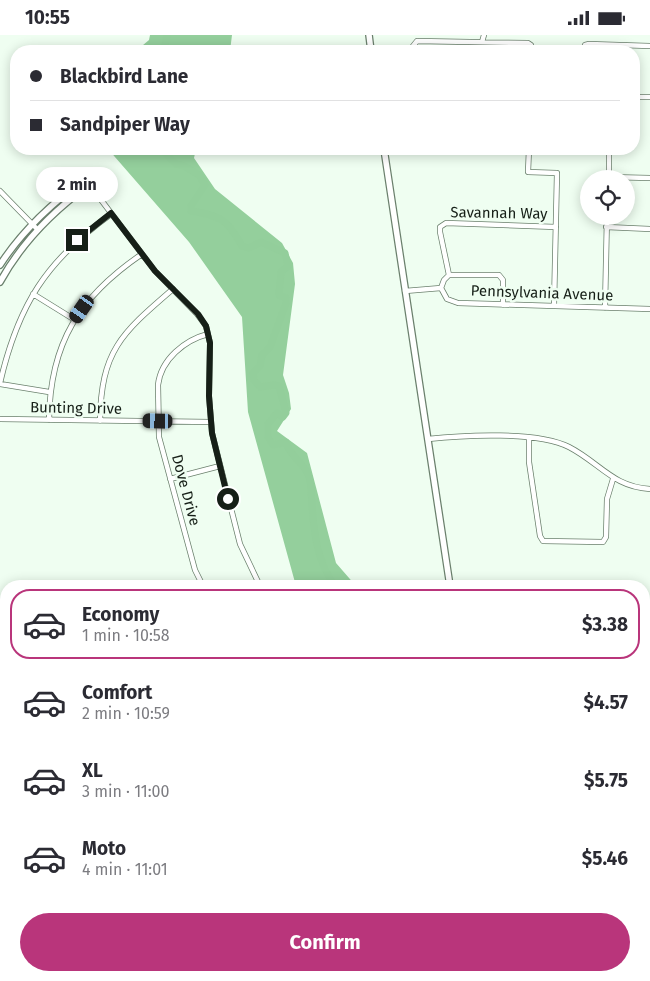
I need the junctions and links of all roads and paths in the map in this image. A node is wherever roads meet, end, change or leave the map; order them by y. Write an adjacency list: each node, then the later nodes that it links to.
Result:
1 (482, 37): 2 (street); 3 (street)
2 (414, 45)
3 (531, 45)
4 (385, 155): 25 (street)
5 (529, 155): 15 (street)
6 (609, 155): 7 (street)
7 (609, 170)
8 (635, 177): 9 (street)
9 (650, 177)
10 (85, 179): 11 (street); 14 (street)
11 (89, 185): 13 (street); 17 (street)
12 (0, 191): 14 (street)
13 (111, 213): 19 (street); 26 (street)
14 (33, 224): 17 (street); 20 (street)
15 (556, 227): 21 (street, Savannah Way); 28 (street)
16 (606, 227): 18 (street); 29 (street)
17 (38, 229): 22 (street)
18 (650, 229)
19 (142, 254): 24 (street); 31 (street)
20 (0, 265)
21 (450, 275): 23 (street); 27 (street)
22 (0, 282)
23 (441, 288): 25 (street); 27 (street, Pennsylvania Avenue)
24 (173, 289): 32 (street); 37 (street)
25 (405, 291): 41 (street)
26 (32, 294): 31 (street); 33 (street)
27 (503, 305): 28 (street, Pennsylvania Avenue)
28 (554, 306): 29 (street, Pennsylvania Avenue)
29 (605, 308): 30 (street, Pennsylvania Avenue)
30 (650, 309)
31 (75, 319): 34 (street)
32 (208, 334): 38 (street, Dove Drive); 39 (street)
33 (0, 384): 34 (street)
34 (49, 392): 36 (street)
35 (0, 419): 36 (street, Bunting Drive)
36 (48, 420): 37 (street, Bunting Drive)
37 (100, 421): 38 (street, Bunting Drive)
38 (158, 421): 39 (street, Bunting Drive); 43 (street, Dove Drive)
39 (211, 422): 42 (street)
40 (529, 438): 41 (street); 44 (street); 44 (street)
41 (428, 439): 48 (street)
42 (220, 466): 43 (street); 47 (street)
43 (170, 479): 46 (street, Dove Drive)
44 (613, 479): 45 (street)
45 (650, 489)
46 (200, 580)
47 (257, 580)
48 (449, 580)

